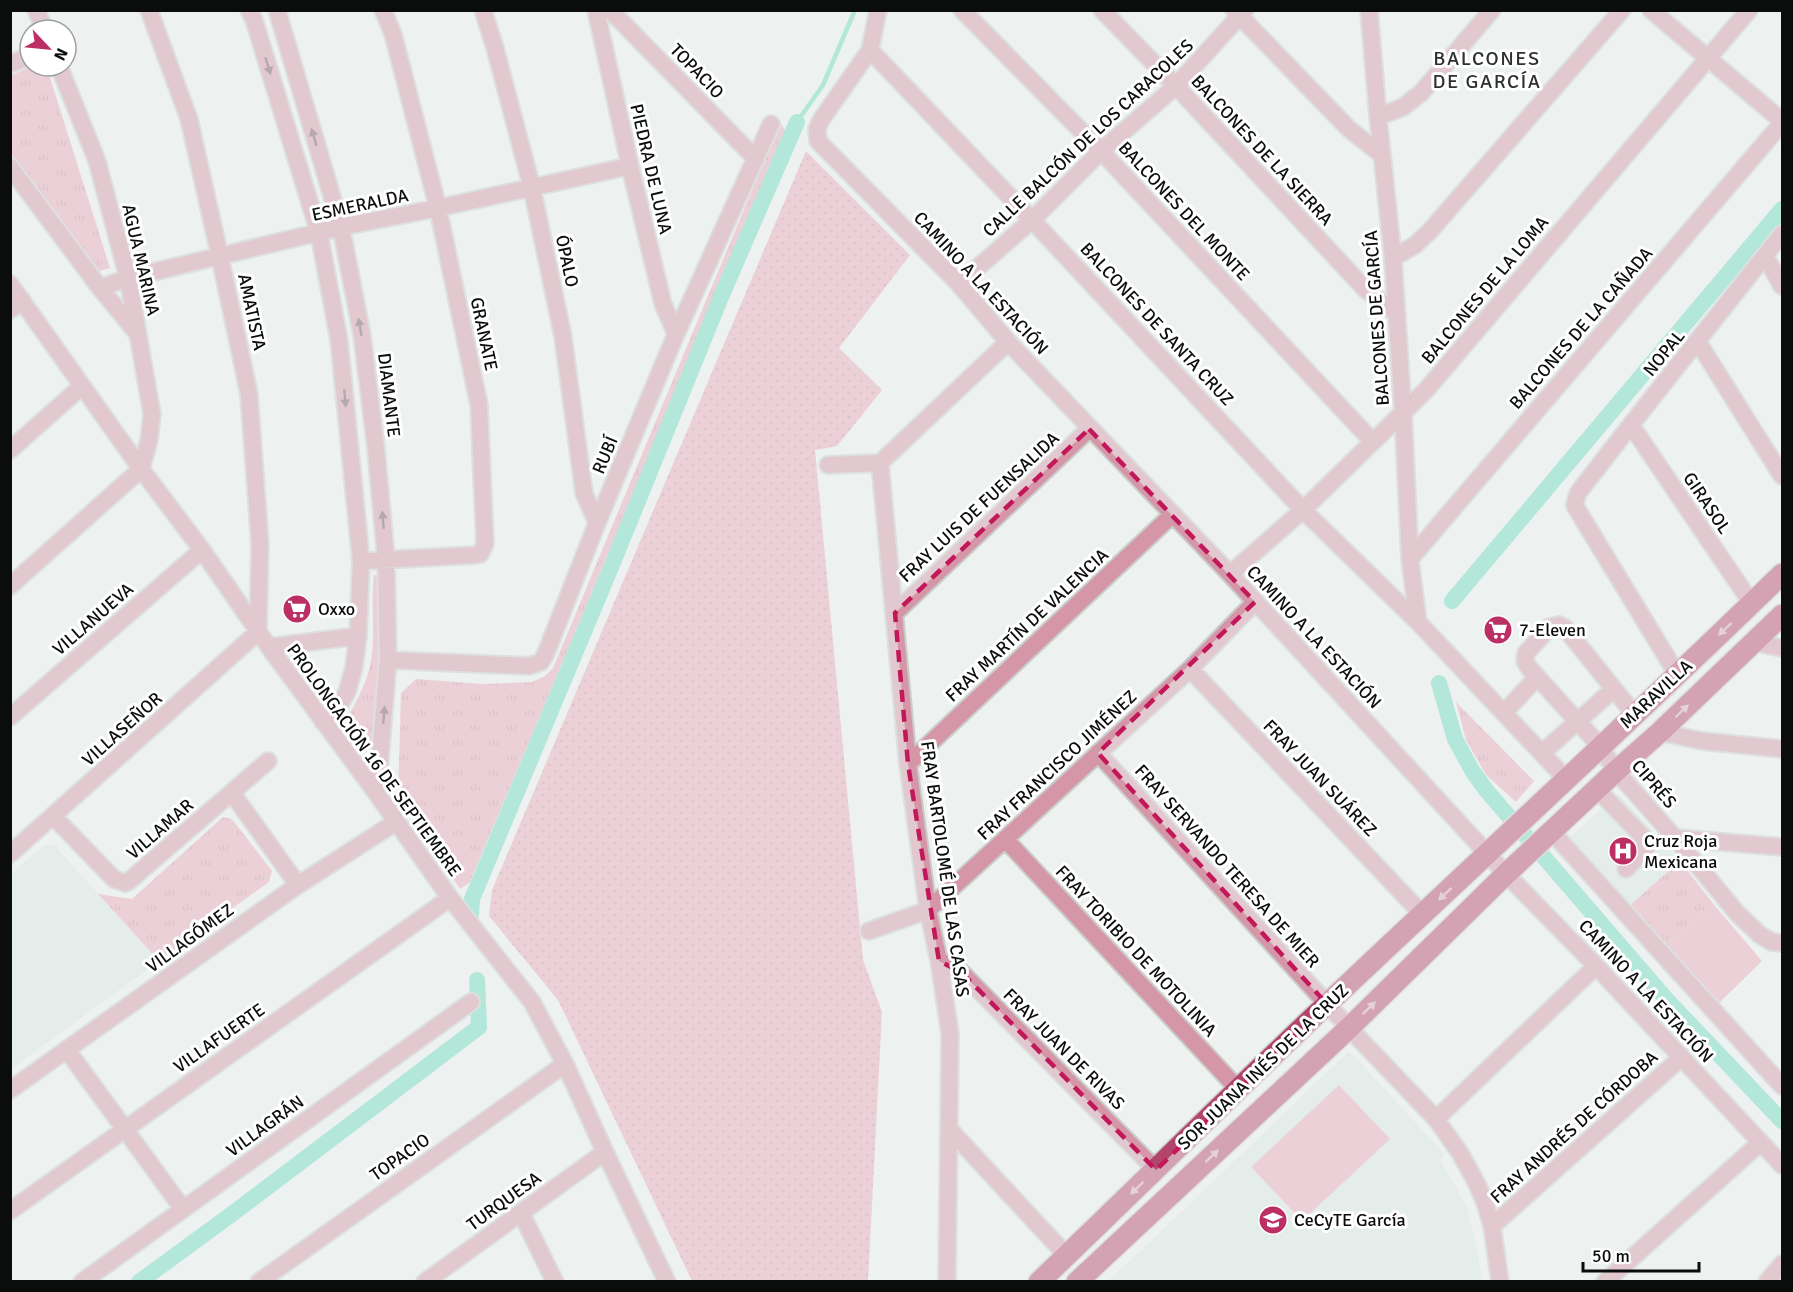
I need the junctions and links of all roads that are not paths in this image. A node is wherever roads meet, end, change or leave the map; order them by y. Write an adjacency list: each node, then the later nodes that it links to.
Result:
1 (149, 10): 36 (street, AMATISTA)
2 (249, 10): 33 (street, one-way to 33)
3 (277, 10): 32 (street, DIAMANTE, one-way to 3)
4 (383, 10): 30 (street, GRANATE)
5 (483, 10): 29 (street, ÓPALO)
6 (596, 10): 27 (street, PIEDRA DE LUNA)
7 (610, 10): 26 (street, TOPACIO)
8 (878, 10): 17 (street)
9 (962, 10): 24 (street, BALCONES DEL MONTE)
10 (1102, 10): 20 (street, BALCONES DE LA SIERRA)
11 (1369, 10): 21 (street, BALCONES DE GARCÍA)
12 (1492, 10): 21 (street)
13 (1622, 10): 37 (street)
14 (1651, 10): 18 (street)
15 (1749, 10): 18 (street, BALCONES DE LA LOMA)
16 (1240, 13): 20 (street, CALLE BALCÓN DE LOS CARACOLES); 25 (street)
17 (870, 50): 31 (street, BALCONES DE SANTA CRUZ); 40 (street, CAMINO A LA ESTACIÓN)
18 (1708, 58): 22 (street); 50 (street, BALCONES DE LA LOMA)
19 (64, 78): 38 (street, AGUA MARINA)
20 (1176, 86): 24 (street, CALLE BALCÓN DE LOS CARACOLES); 44 (street, BALCONES DE LA SIERRA)
21 (1378, 117): 25 (street, BALCONES DE GARCÍA)
22 (1782, 122): 64 (street, BALCONES DE LA CAÑADA)
23 (771, 124): 26 (street, RUBÍ)
24 (1101, 151): 31 (street, CALLE BALCÓN DE LOS CARACOLES); 53 (street, BALCONES DEL MONTE)
25 (1382, 155): 37 (street, BALCONES DE GARCÍA)
26 (756, 159): 45 (street, RUBÍ)
27 (630, 166): 29 (street, ESMERALDA); 45 (street, PIEDRA DE LUNA)
28 (10, 167): 42 (street)
29 (532, 188): 30 (street, ESMERALDA); 61 (street, ÓPALO)
30 (438, 208): 32 (street, ESMERALDA); 63 (street, GRANATE)
31 (1032, 219): 40 (street, CALLE BALCÓN DE LOS CARACOLES); 59 (street, BALCONES DE SANTA CRUZ)
32 (341, 227): 33 (street, ESMERALDA); 63 (street, DIAMANTE, one-way to 32)
33 (319, 233): 36 (street, ESMERALDA); 65 (street, one-way to 65)
34 (1782, 234): 35 (street, NOPAL)
35 (1765, 256): 41 (street); 48 (street, NOPAL)
36 (220, 257): 38 (street, ESMERALDA); 74 (street, AMATISTA)
37 (1393, 258): 44 (street, BALCONES DE GARCÍA)
38 (128, 278): 42 (street, ESMERALDA); 46 (street, AGUA MARINA)
39 (10, 284): 43 (street, PROLONGACIÓN 16 DE SEPTIEMBRE)
40 (959, 284): 47 (street, CAMINO A LA ESTACIÓN)
41 (1782, 285)
42 (100, 288): 46 (street)
43 (16, 305): 49 (street, PROLONGACIÓN 16 DE SEPTIEMBRE)
44 (1396, 314): 50 (street, BALCONES DE GARCÍA)
45 (676, 334): 61 (street, RUBÍ)
46 (138, 335): 57 (street, AGUA MARINA)
47 (1008, 342): 52 (street, CAMINO A LA ESTACIÓN); 55 (street)
48 (1698, 342): 51 (street, NOPAL); 58 (street)
49 (82, 386): 54 (street); 57 (street, PROLONGACIÓN 16 DE SEPTIEMBRE)
50 (1403, 412): 53 (street, BALCONES DE LA LOMA); 64 (street, BALCONES DE GARCÍA)
51 (1631, 424): 70 (street, GIRASOL); 81 (street, NOPAL)
52 (1089, 429): 60 (street, CAMINO A LA ESTACIÓN); 71 (street, FRAY LUIS DE FUENSALIDA)
53 (1373, 442): 59 (street, BALCONES DE LA LOMA)
54 (10, 450)
55 (880, 463): 56 (street); 71 (street, FRAY BARTOLOMÉ DE LAS CASAS)
56 (828, 465)
57 (141, 469): 62 (street, PROLONGACIÓN 16 DE SEPTIEMBRE); 68 (street)
58 (1782, 476)
59 (1303, 510): 66 (street, BALCONES DE LA LOMA); 73 (street, BALCONES DE SANTA CRUZ)
60 (1173, 514): 66 (street, CAMINO A LA ESTACIÓN); 95 (street, FRAY MARTÍN DE VALENCIA)
61 (597, 523): 79 (street, RUBÍ)
62 (202, 550): 74 (street, PROLONGACIÓN 16 DE SEPTIEMBRE); 86 (street, VILLANUEVA)
63 (387, 558): 65 (street, GRANATE); 79 (street, DIAMANTE)
64 (1410, 559): 73 (street, BALCONES DE GARCÍA)
65 (361, 561): 75 (street)
66 (1230, 574): 69 (street, CAMINO A LA ESTACIÓN)
67 (1782, 574): 70 (main road, MARAVILLA)
68 (10, 586)
69 (1255, 602): 80 (street, FRAY FRANCISCO JIMÉNEZ); 107 (street, CAMINO A LA ESTACIÓN)
70 (1752, 604): 81 (main road, MARAVILLA, one-way to 81)
71 (895, 613): 95 (street, FRAY BARTOLOMÉ DE LAS CASAS)
72 (1782, 615): 76 (main road, MARAVILLA)
73 (1418, 622): 84 (street, BALCONES DE SANTA CRUZ)
74 (258, 632): 77 (street, PROLONGACIÓN 16 DE SEPTIEMBRE); 101 (street, VILLASEÑOR)
75 (358, 636): 77 (street); 87 (street)
76 (1754, 642): 78 (street); 89 (main road, MARAVILLA, one-way to 76)
77 (269, 647): 87 (street, PROLONGACIÓN 16 DE SEPTIEMBRE)
78 (1782, 648)
79 (388, 660): 100 (street, DIAMANTE, one-way to 79)
80 (1190, 669): 92 (street, FRAY FRANCISCO JIMÉNEZ); 114 (street, FRAY JUAN SUÁREZ)
81 (1677, 674): 85 (main road, MARAVILLA)
82 (1538, 677): 83 (street, CIPRÉS); 84 (street); 88 (street, CIPRÉS)
83 (1614, 689): 85 (street); 88 (street)
84 (1504, 713): 93 (street, BALCONES DE SANTA CRUZ)
85 (1634, 714): 90 (main road, MARAVILLA)
86 (10, 717)
87 (323, 722): 100 (street, PROLONGACIÓN 16 DE SEPTIEMBRE)
88 (1577, 722): 90 (street, CIPRÉS); 93 (street)
89 (1660, 732): 91 (street); 96 (main road, MARAVILLA)
90 (1600, 746): 96 (street, CIPRÉS); 97 (main road, MARAVILLA)
91 (1782, 749)
92 (1098, 753): 105 (street, FRAY FRANCISCO JIMÉNEZ); 120 (street, FRAY SERVANDO TERESA DE MIER)
93 (1542, 753): 97 (street, BALCONES DE SANTA CRUZ)
94 (268, 761): 99 (street, VILLAMAR)
95 (908, 764): 113 (street, FRAY BARTOLOMÉ DE LAS CASAS)
96 (1616, 771): 98 (main road, MARAVILLA); 104 (street, CIPRÉS)
97 (1566, 779): 107 (main road, MARAVILLA)
98 (1597, 789): 103 (main road, MARAVILLA); 110 (street)
99 (232, 793): 101 (street, VILLAMAR); 111 (street)
100 (377, 794): 102 (street, PROLONGACIÓN 16 DE SEPTIEMBRE)
101 (53, 816): 108 (street, VILLASEÑOR)
102 (396, 822): 111 (street, VILLAGÓMEZ); 112 (street, PROLONGACIÓN 16 DE SEPTIEMBRE)
103 (1550, 834): 109 (main road, SOR JUANA INÉS DE LA CRUZ); 125 (street)
104 (1675, 838): 106 (street); 116 (street, CIPRÉS)
105 (1005, 839): 113 (street, FRAY FRANCISCO JIMÉNEZ); 126 (street, FRAY TORIBIO DE MOTOLINIA)
106 (1782, 847)
107 (1493, 849): 109 (street, CAMINO A LA ESTACIÓN); 114 (main road, SOR JUANA INÉS DE LA CRUZ, one-way to 114)
108 (10, 854)
109 (1513, 867): 118 (street, CAMINO A LA ESTACIÓN); 121 (main road, SOR JUANA INÉS DE LA CRUZ, one-way to 109)
110 (1626, 869)
111 (298, 885): 122 (street, VILLAGÓMEZ)
112 (450, 898): 124 (street, PROLONGACIÓN 16 DE SEPTIEMBRE); 129 (street, VILLAFUERTE)
113 (928, 910): 115 (street, FRAY FRANCISCO JIMÉNEZ); 117 (street, FRAY BARTOLOMÉ DE LAS CASAS)
114 (1423, 915): 120 (main road, SOR JUANA INÉS DE LA CRUZ)
115 (869, 931)
116 (1782, 943)
117 (939, 961): 130 (street, FRAY BARTOLOMÉ DE LAS CASAS); 134 (street, FRAY JUAN DE RIVAS)
118 (1596, 966): 123 (street, CAMINO A LA ESTACIÓN); 128 (street)
119 (471, 1002): 135 (street, VILLAGRÁN)
120 (1327, 1004): 121 (street, FRAY SERVANDO TERESA DE MIER); 126 (main road, SOR JUANA INÉS DE LA CRUZ)
121 (1349, 1028): 128 (street, FRAY SERVANDO TERESA DE MIER); 148 (main road, SOR JUANA INÉS DE LA CRUZ, one-way to 121)
122 (67, 1050): 127 (street, VILLAGÓMEZ); 129 (street)
123 (1682, 1057): 131 (street, CAMINO A LA ESTACIÓN); 138 (street, FRAY ANDRÉS DE CÓRDOBA)
124 (565, 1064): 132 (street, PROLONGACIÓN 16 DE SEPTIEMBRE); 143 (street, TOPACIO)
125 (1782, 1086)
126 (1238, 1089): 134 (main road, SOR JUANA INÉS DE LA CRUZ)
127 (10, 1090)
128 (1436, 1119): 138 (street, FRAY SERVANDO TERESA DE MIER)
129 (125, 1128): 135 (street); 136 (street, VILLAFUERTE)
130 (950, 1131): 139 (street); 146 (street, FRAY BARTOLOMÉ DE LAS CASAS)
131 (1761, 1142): 133 (street, CAMINO A LA ESTACIÓN); 150 (street)
132 (605, 1152): 137 (street, TURQUESA); 145 (street, PROLONGACIÓN 16 DE SEPTIEMBRE)
133 (1782, 1165)
134 (1156, 1170): 139 (main road, SOR JUANA INÉS DE LA CRUZ, one-way to 139)
135 (183, 1209): 142 (street, VILLAGRÁN)
136 (10, 1211)
137 (521, 1213): 141 (street, TURQUESA); 144 (street)
138 (1492, 1226): 149 (street, FRAY SERVANDO TERESA DE MIER)
139 (1066, 1255): 147 (main road, SOR JUANA INÉS DE LA CRUZ)
140 (1782, 1264): 151 (street)
141 (435, 1278)
142 (82, 1281)
143 (259, 1281)
144 (555, 1281)
145 (667, 1281)
146 (947, 1281)
147 (1039, 1281)
148 (1077, 1281)
149 (1500, 1281)
150 (1605, 1281)
151 (1767, 1281)

